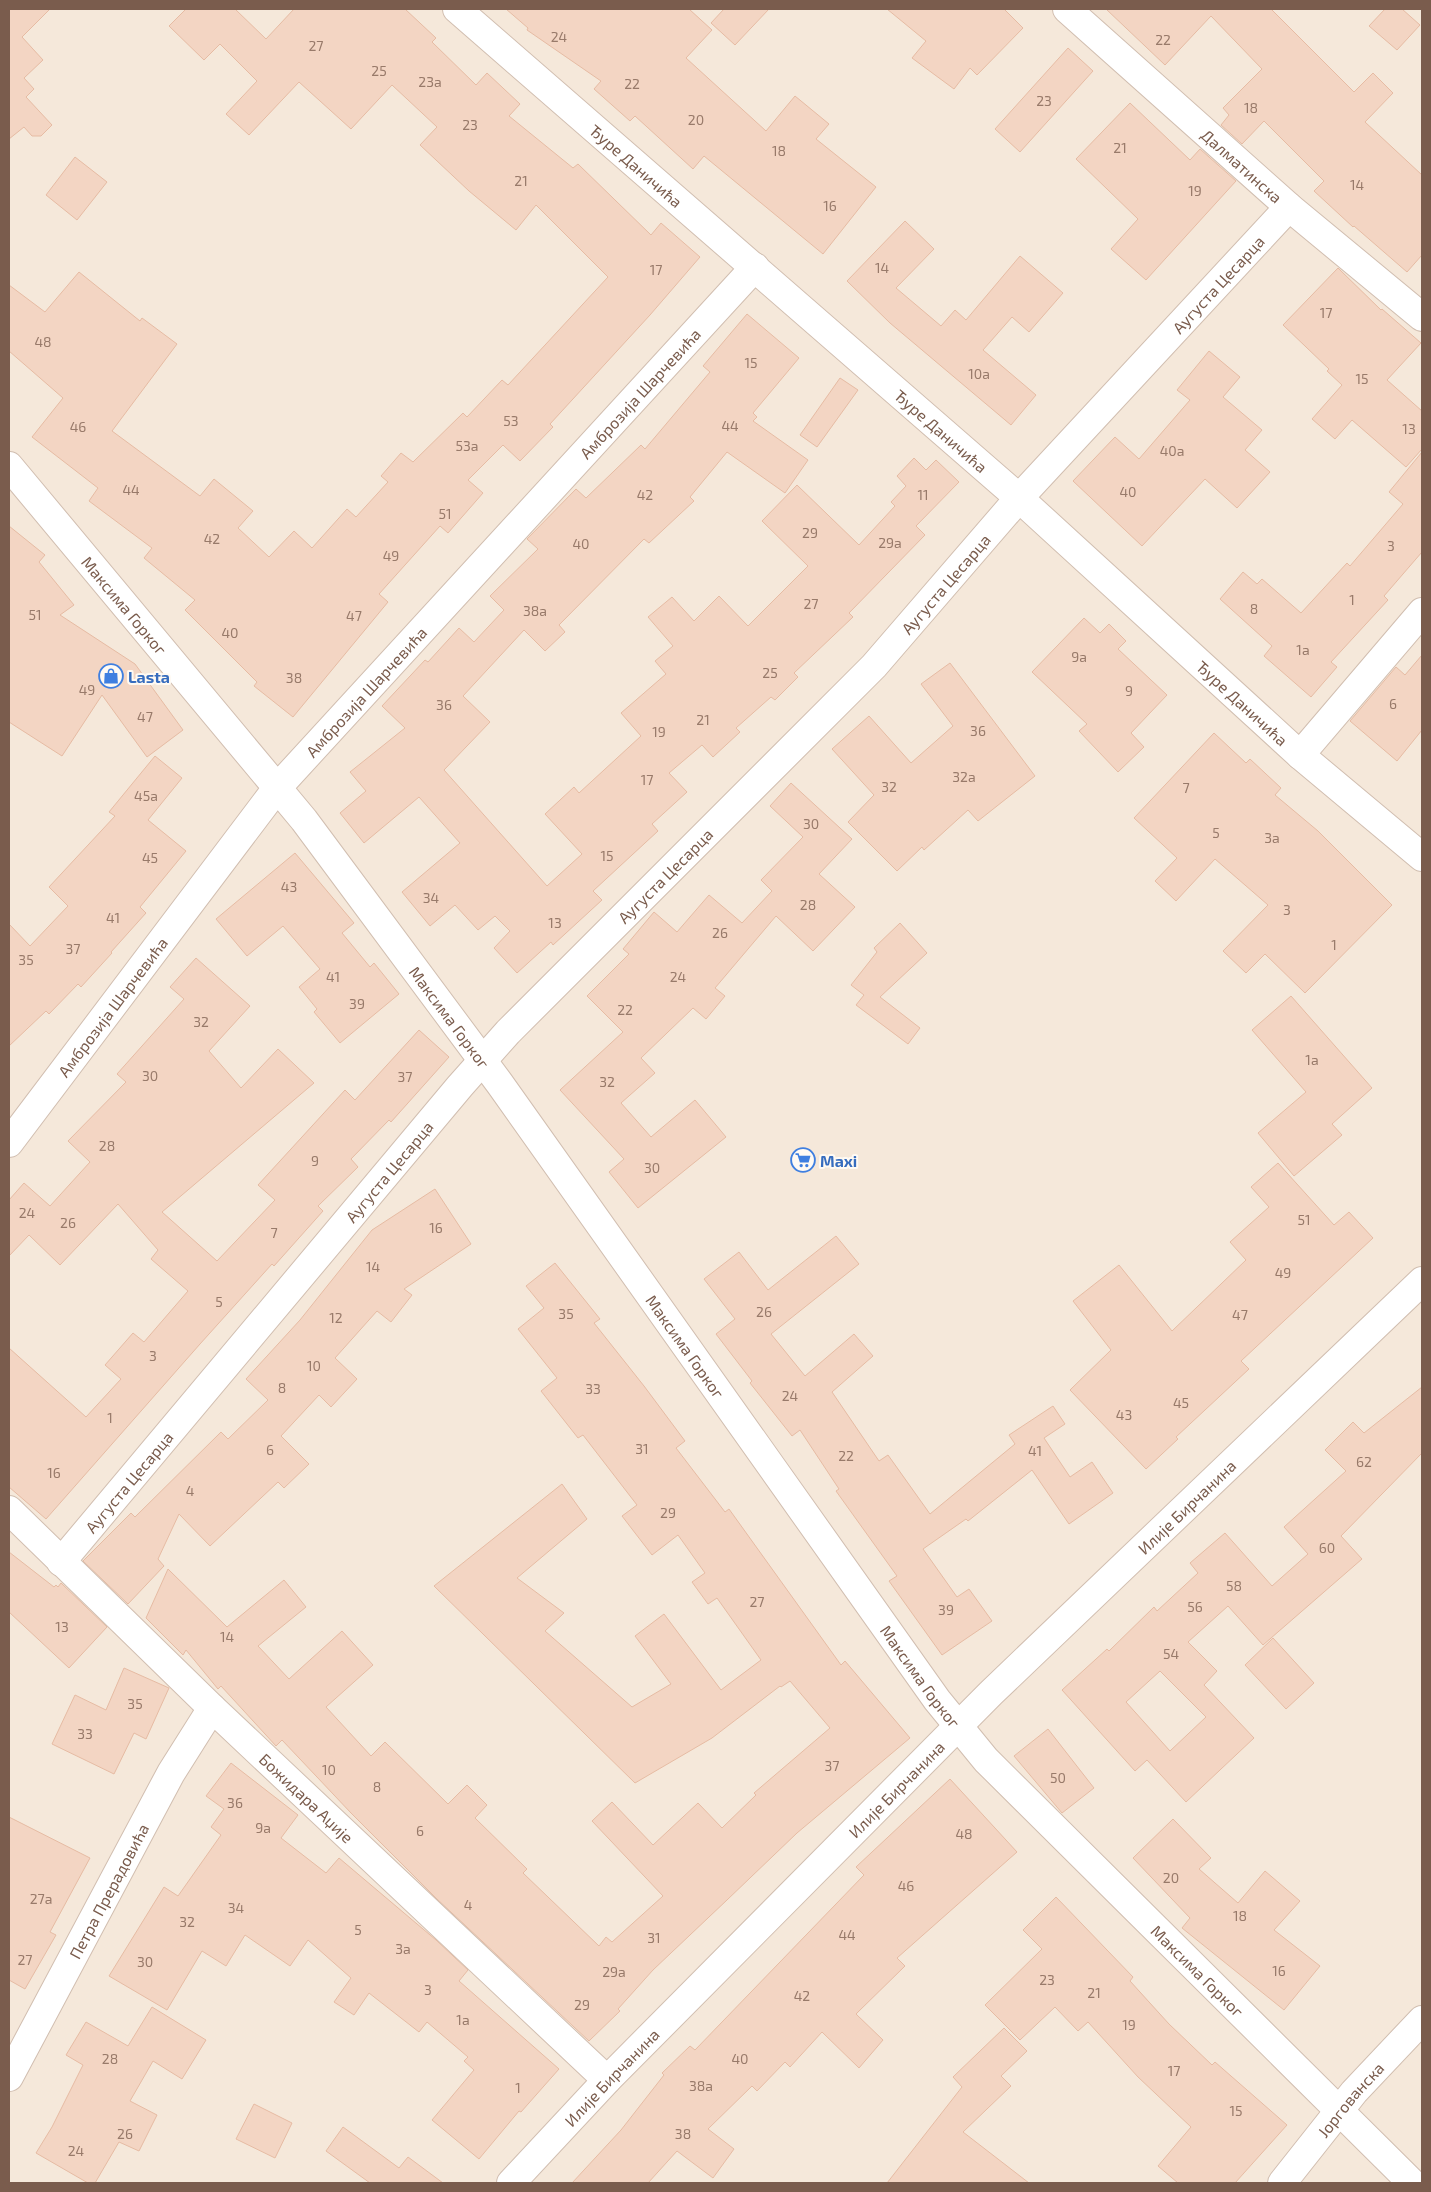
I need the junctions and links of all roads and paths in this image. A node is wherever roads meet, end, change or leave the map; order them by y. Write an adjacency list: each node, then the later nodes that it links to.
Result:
1 (456, 9): 4 (street, Ђуре Даничића)
2 (1067, 9): 3 (street, Далматинска)
3 (1289, 207): 5 (street, Далматинска); 7 (street, Аугуста Цесарца)
4 (755, 267): 7 (street, Ђуре Даничића); 10 (street, Амброзија Шарчевића)
5 (1418, 304)
6 (13, 482): 10 (street, Максима Горког)
7 (1019, 498): 9 (street, Ђуре Даничића); 12 (street, Аугуста Цесарца)
8 (1422, 612): 9 (street)
9 (1300, 754): 11 (street, Ђуре Даничића)
10 (277, 788): 12 (street, Максима Горког); 13 (street, Амброзија Шарчевића)
11 (1422, 856)
12 (483, 1060): 16 (street, Аугуста Цесарца); 18 (street, Максима Горког)
13 (9, 1143)
14 (1422, 1281): 18 (street, Илије Бирчанина)
15 (9, 1510): 16 (street, Божидара Аџије)
16 (61, 1562): 17 (street, Божидара Аџије)
17 (212, 1708): 20 (street, Петра Прерадовића); 21 (street, Божидара Аџије)
18 (958, 1726): 21 (street, Илије Бирчанина); 22 (street, Максима Горког)
19 (1422, 2020): 22 (street, Јоргованска)
20 (9, 2077)
21 (607, 2080): 23 (street, Илије Бирчанина)
22 (1338, 2111): 24 (street, Јоргованска); 25 (street, Максима Горког)
23 (511, 2183)
24 (1282, 2183)
25 (1412, 2183)

